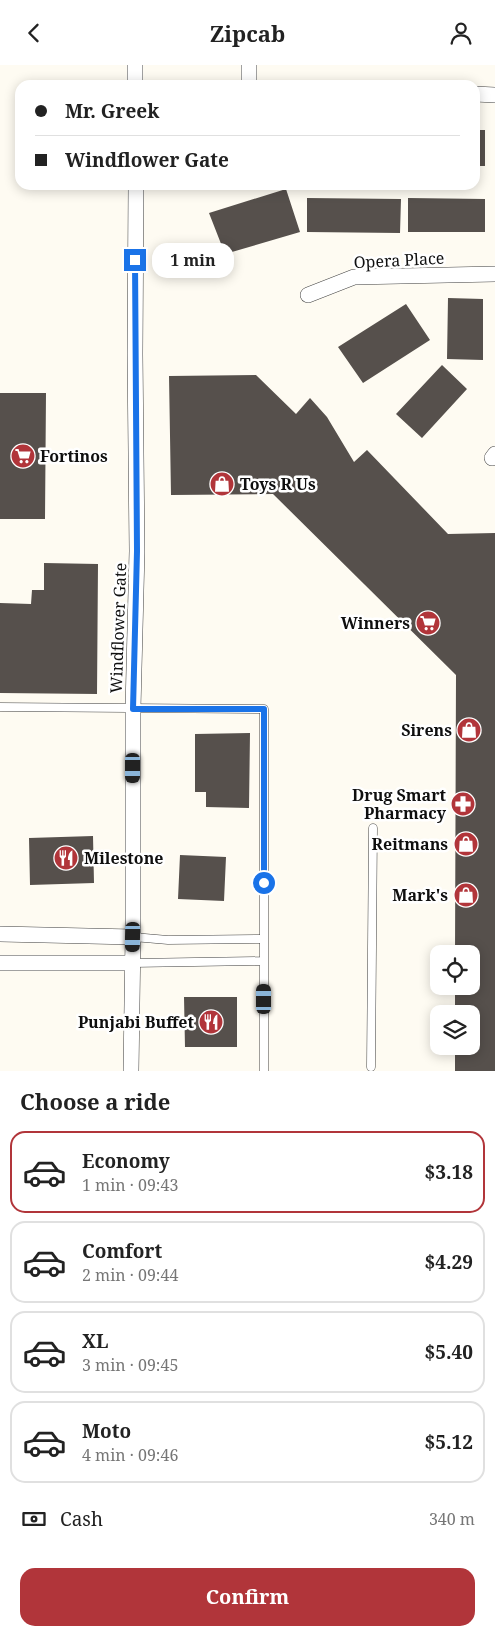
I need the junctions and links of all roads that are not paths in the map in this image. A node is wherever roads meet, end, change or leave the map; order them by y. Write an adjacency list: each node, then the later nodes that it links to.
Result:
1 (135, 65): 3 (street)
2 (250, 65): 4 (street)
3 (135, 80)
4 (249, 80)
5 (480, 94): 6 (street)
6 (495, 95)
7 (136, 190): 11 (street, Windflower Gate)
8 (495, 274): 9 (street, Opera Place)
9 (308, 295)
10 (0, 707): 11 (lane)
11 (133, 709): 14 (street, Windflower Gate); 15 (lane)
12 (373, 828): 19 (lane)
13 (0, 934): 14 (street)
14 (133, 937): 15 (lane); 18 (street, Windflower Gate)
15 (264, 939): 16 (lane)
16 (264, 961): 18 (lane); 21 (lane)
17 (0, 963): 18 (street)
18 (133, 963): 20 (street, Windflower Gate)
19 (371, 1067)
20 (131, 1071)
21 (264, 1071)

